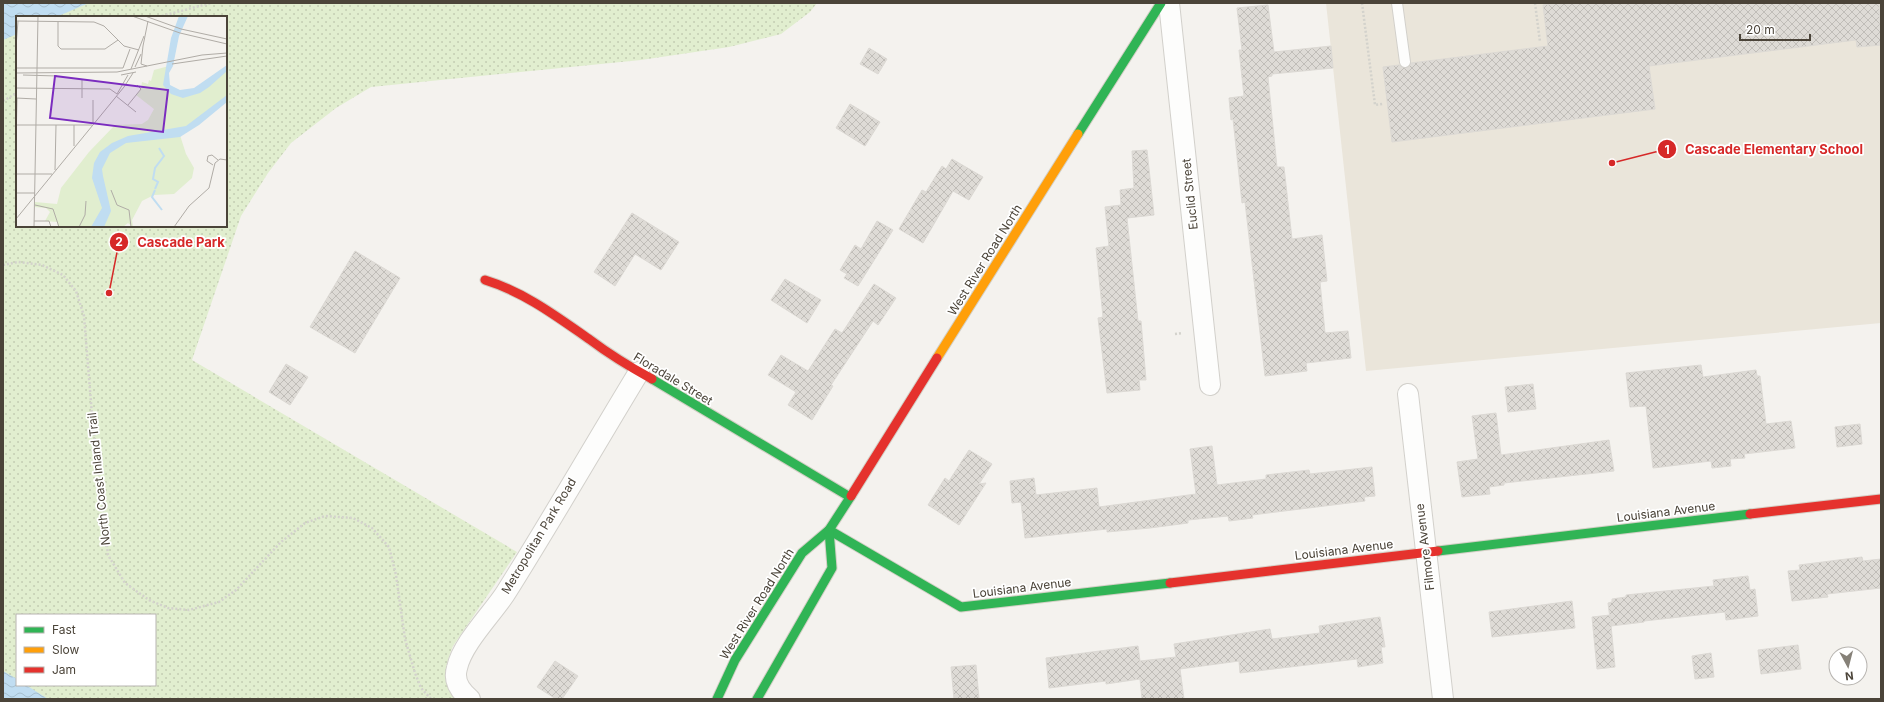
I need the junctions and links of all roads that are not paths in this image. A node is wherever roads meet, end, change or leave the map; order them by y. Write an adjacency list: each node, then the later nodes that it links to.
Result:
1 (1161, 3): 9 (street, West River Road North)
2 (1169, 3): 7 (street, Euclid Street)
3 (1397, 3): 4 (lane)
4 (1405, 62)
5 (485, 280): 6 (street, Floradale Street)
6 (639, 372): 9 (street, Floradale Street); 13 (street, Metropolitan Park Road)
7 (1210, 385)
8 (1408, 394): 12 (street, Filmore Avenue)
9 (850, 498): 11 (street, West River Road North)
10 (1881, 499): 12 (street, Louisiana Avenue)
11 (829, 530): 12 (street, Louisiana Avenue); 14 (street, West River Road North); 15 (street)
12 (1426, 552): 16 (street, Filmore Avenue)
13 (470, 699)
14 (716, 699)
15 (757, 699)
16 (1443, 699)

